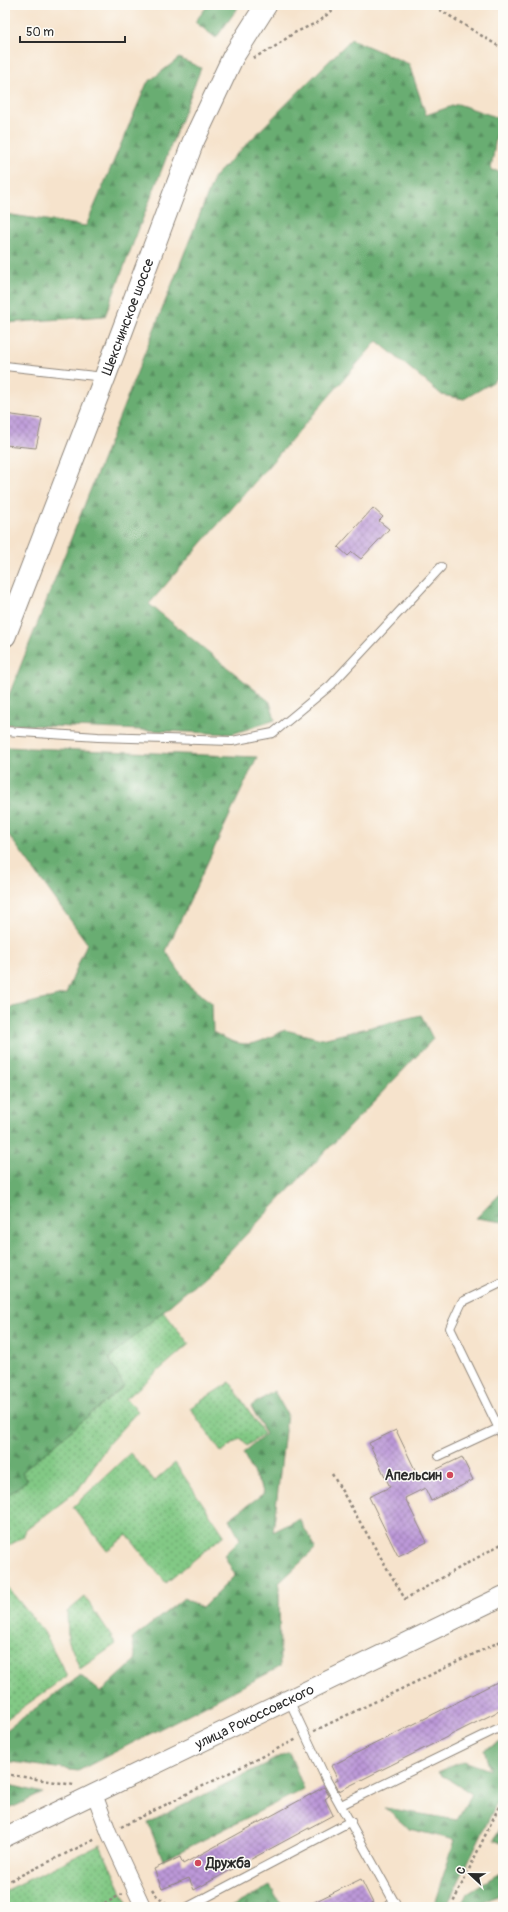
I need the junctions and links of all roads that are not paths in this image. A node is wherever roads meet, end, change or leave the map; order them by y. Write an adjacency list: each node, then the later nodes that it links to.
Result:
1 (266, 5): 3 (main road, Шекснинское шоссе)
2 (5, 366): 3 (lane)
3 (105, 377): 5 (main road, Шекснинское шоссе)
4 (441, 567): 6 (lane)
5 (5, 636)
6 (5, 731)
7 (503, 1282): 8 (lane)
8 (499, 1428): 9 (lane); 10 (lane)
9 (503, 1437)
10 (439, 1456)
11 (503, 1596): 12 (street, улица Рокоссовского)
12 (288, 1699): 14 (street, улица Рокоссовского); 15 (lane)
13 (503, 1726): 15 (lane)
14 (94, 1793): 17 (street, улица Рокоссовского); 19 (street)
15 (341, 1805): 16 (lane)
16 (351, 1821): 18 (lane); 20 (lane)
17 (5, 1837)
18 (396, 1905): 21 (lane)
19 (143, 1907)
20 (188, 1907)
21 (386, 1907)

